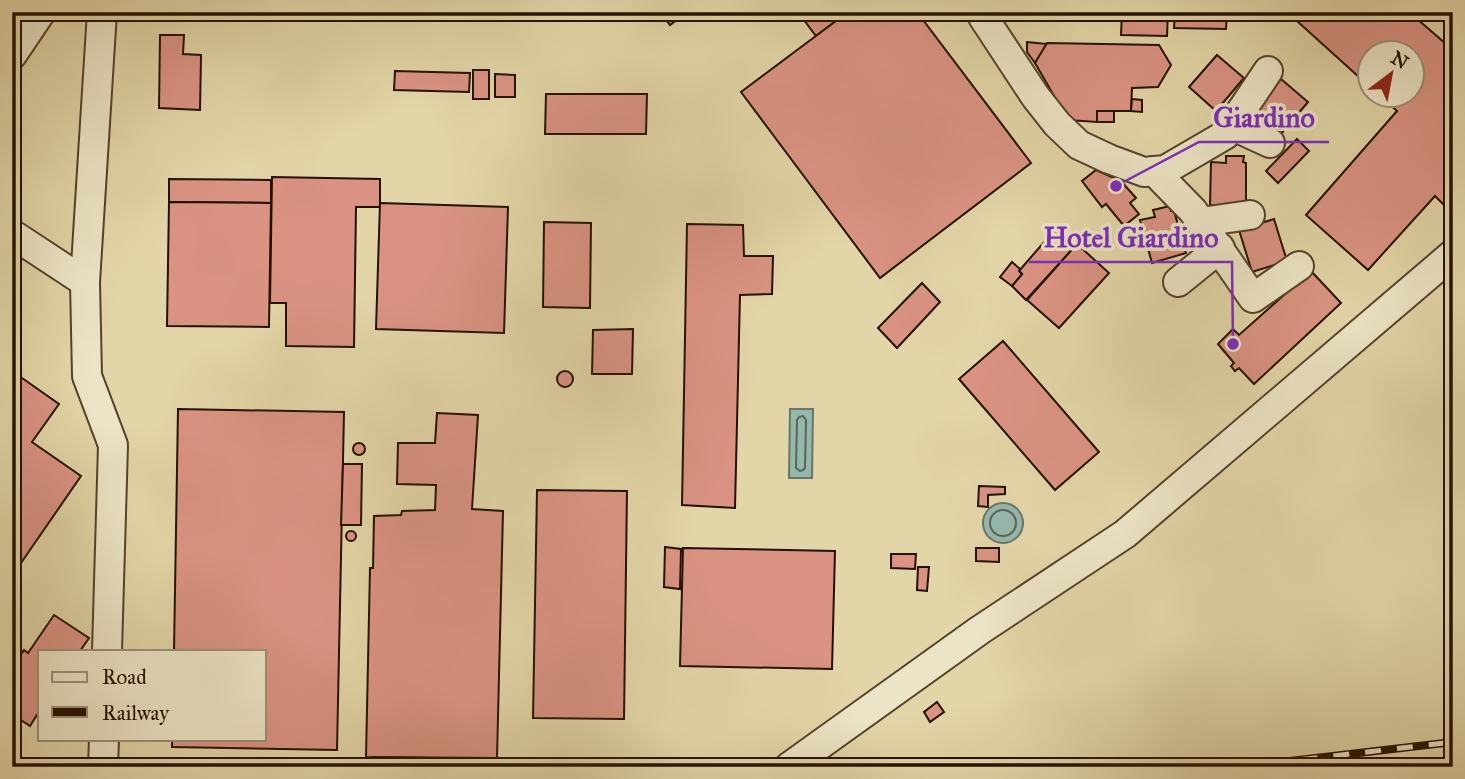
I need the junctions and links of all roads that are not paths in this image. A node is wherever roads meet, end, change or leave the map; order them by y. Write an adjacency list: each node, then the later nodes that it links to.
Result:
1 (41, 12): 4 (street)
2 (102, 12): 15 (street)
3 (983, 12): 8 (street)
4 (12, 55)
5 (1268, 71): 6 (street)
6 (1231, 125): 7 (street); 8 (street)
7 (1270, 143)
8 (1154, 171): 10 (street)
9 (1250, 215): 10 (street)
10 (1201, 222): 12 (street)
11 (12, 234): 15 (street)
12 (1220, 248): 14 (street); 16 (street)
13 (1453, 254): 20 (street)
14 (1299, 266)
15 (85, 282): 17 (street)
16 (1178, 282)
17 (107, 650)
18 (104, 740): 19 (street)
19 (103, 767)
20 (789, 767)

